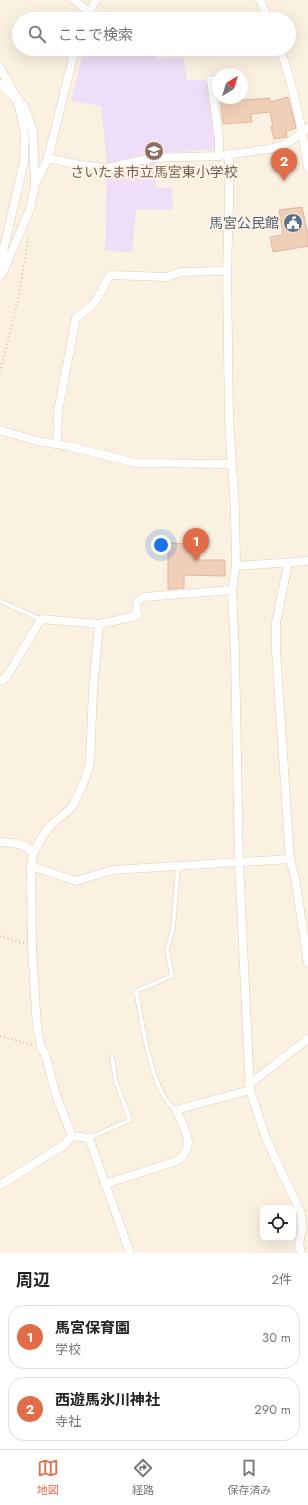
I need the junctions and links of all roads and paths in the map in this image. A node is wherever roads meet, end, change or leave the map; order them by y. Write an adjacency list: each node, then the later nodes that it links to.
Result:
1 (74, 0): 4 (street)
2 (96, 0): 5 (street)
3 (260, 0): 6 (street)
4 (85, 12)
5 (90, 12)
6 (265, 12)
7 (73, 56): 16 (street)
8 (282, 56): 13 (street)
9 (0, 68): 12 (street)
10 (211, 80): 15 (street)
11 (0, 84): 12 (street)
12 (17, 98): 18 (street); 20 (street)
13 (305, 130): 14 (street); 17 (street)
14 (229, 154): 15 (street); 21 (street)
15 (219, 156): 16 (street)
16 (48, 158): 18 (street)
17 (308, 168)
18 (35, 184): 22 (street)
19 (29, 229): 23 (path)
20 (0, 264)
21 (227, 271): 25 (street); 26 (street)
22 (0, 276)
23 (0, 372)
24 (0, 430): 25 (street)
25 (57, 444): 26 (street)
26 (231, 464): 29 (street)
27 (308, 561): 28 (street)
28 (288, 563): 29 (street); 37 (street)
29 (236, 566): 30 (street)
30 (232, 590): 33 (street); 38 (street)
31 (0, 601): 32 (lane)
32 (41, 619): 33 (street); 34 (street)
33 (99, 624): 36 (street)
34 (0, 680)
35 (0, 842): 36 (street)
36 (33, 853): 39 (street)
37 (290, 859): 38 (street); 43 (street)
38 (239, 862): 40 (street); 48 (street)
39 (32, 866): 40 (street); 42 (street)
40 (178, 866): 49 (lane)
41 (0, 936): 42 (path)
42 (32, 944): 46 (street)
43 (308, 963)
44 (0, 1036): 46 (path)
45 (308, 1039): 48 (street)
46 (41, 1046): 50 (street)
47 (112, 1057): 51 (lane)
48 (250, 1087): 49 (street); 54 (street)
49 (176, 1110): 52 (street)
50 (72, 1136): 51 (street); 53 (street)
51 (89, 1138): 52 (street)
52 (105, 1184): 55 (street)
53 (0, 1185)
54 (305, 1228): 56 (street)
55 (130, 1253)
56 (301, 1253)

